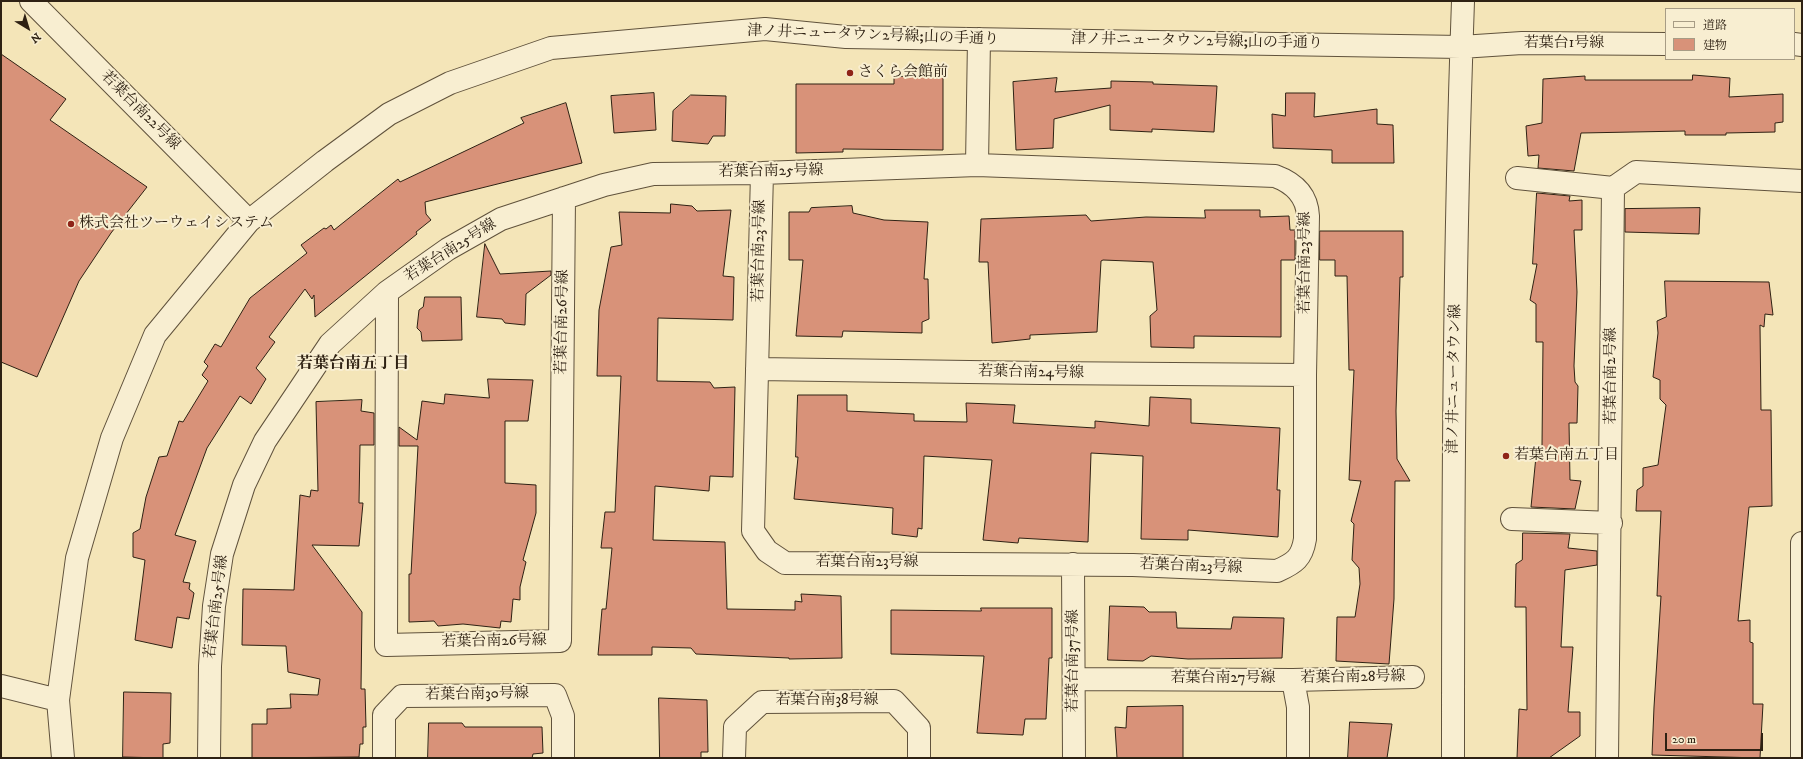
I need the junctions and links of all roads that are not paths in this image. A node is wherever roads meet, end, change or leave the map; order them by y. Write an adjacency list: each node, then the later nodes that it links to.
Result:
1 (30, 1): 12 (street, 若葉台南22号線)
2 (1463, 1): 5 (street, 津ノ井ニュータウン線)
3 (979, 39): 5 (street, 津ノ井ニュータウン2号線;山の手通り); 6 (street); 12 (street, 津ノ井ニュータウン2号線;山の手通り)
4 (1665, 44): 5 (street, 若葉台1号線)
5 (1461, 46): 35 (street, 津ノ井ニュータウン線)
6 (977, 165): 7 (street, 若葉台南25号線); 15 (street, 若葉台南23号線)
7 (762, 173): 11 (street, 若葉台南25号線); 14 (street, 若葉台南23号線)
8 (1516, 178): 10 (street)
9 (1802, 181): 10 (street)
10 (1613, 188): 17 (street, 若葉台南2号線)
11 (564, 198): 13 (street, 若葉台南25号線); 13 (street, 若葉台南26号線)
12 (249, 221): 25 (street, 津ノ井ニュータウン2号線;山の手通り)
13 (387, 292): 28 (street, 若葉台南25号線)
14 (757, 369): 15 (street, 若葉台南24号線); 20 (street, 若葉台南23号線)
15 (1305, 374): 20 (street, 若葉台南23号線)
16 (1512, 519): 17 (street)
17 (1611, 523): 36 (street, 若葉台南2号線)
18 (1802, 542): 19 (street)
19 (1802, 561): 26 (street)
20 (1073, 564): 22 (street, 若葉台南37号線)
21 (1413, 677): 23 (street, 若葉台南28号線)
22 (1074, 679): 23 (street, 若葉台南27号線); 33 (street, 若葉台南37号線)
23 (1293, 680): 34 (street, 若葉台南27号線)
24 (1, 686): 25 (street)
25 (58, 700): 27 (street, 津ノ井ニュータウン2号線;山の手通り)
26 (1802, 757)
27 (63, 758)
28 (209, 758)
29 (384, 758): 30 (street, 若葉台南30号線)
30 (564, 758)
31 (734, 758): 32 (street, 若葉台南38号線)
32 (919, 758)
33 (1074, 758)
34 (1298, 758)
35 (1453, 758)
36 (1607, 758)

